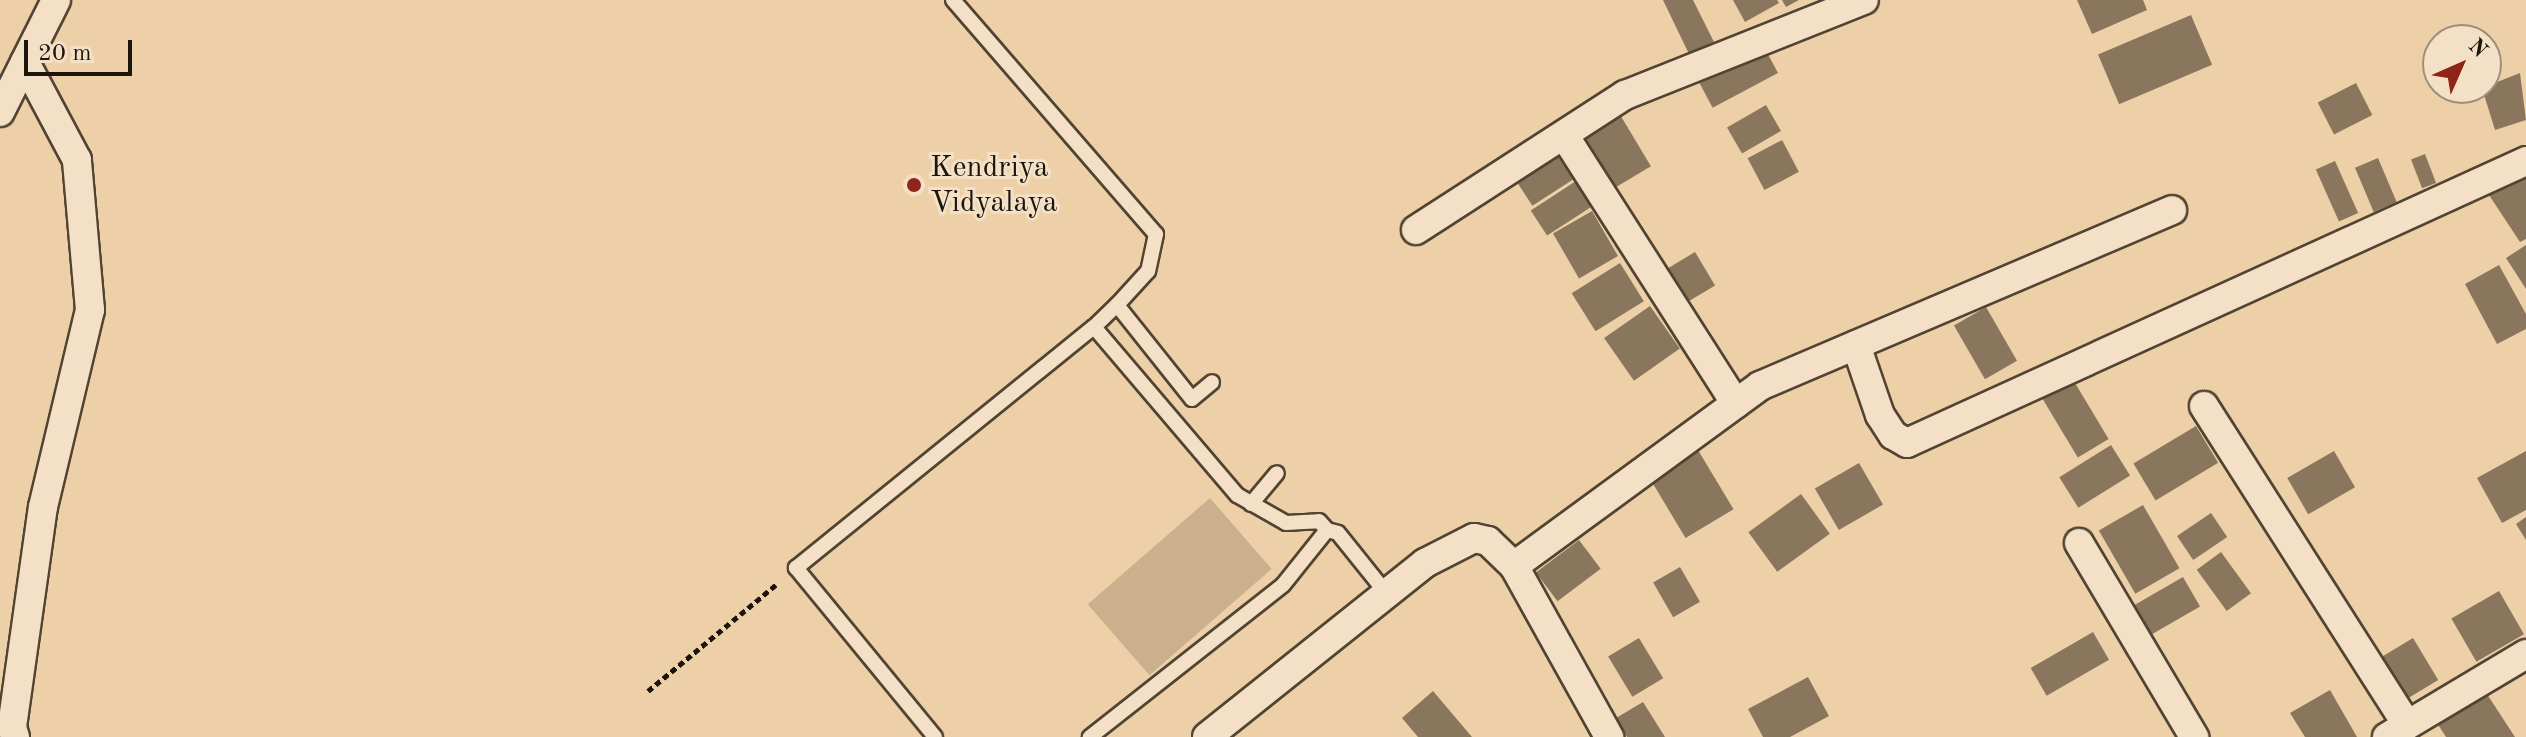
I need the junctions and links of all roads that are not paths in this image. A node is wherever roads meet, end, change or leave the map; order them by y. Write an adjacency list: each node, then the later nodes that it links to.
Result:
1 (56, 0): 4 (street)
2 (953, 0): 10 (lane)
3 (1864, 0): 6 (street)
4 (25, 62): 5 (street); 24 (street)
5 (0, 112)
6 (1564, 135): 9 (street); 14 (street)
7 (2526, 161): 12 (street)
8 (2172, 210): 12 (street)
9 (1416, 230)
10 (1117, 305): 11 (lane); 13 (lane)
11 (1094, 327): 17 (lane); 25 (lane)
12 (1856, 345): 14 (street)
13 (1212, 382)
14 (1736, 404): 20 (street)
15 (2204, 406): 23 (street)
16 (1277, 473): 17 (lane)
17 (1251, 504): 18 (lane)
18 (1327, 530): 21 (lane); 26 (lane)
19 (2079, 543): 29 (street)
20 (1514, 566): 21 (street); 28 (street)
21 (1387, 594): 27 (street)
22 (2526, 654): 23 (street)
23 (2397, 731)
24 (15, 737)
25 (935, 737)
26 (1090, 737)
27 (1207, 737)
28 (1609, 737)
29 (2194, 737)

